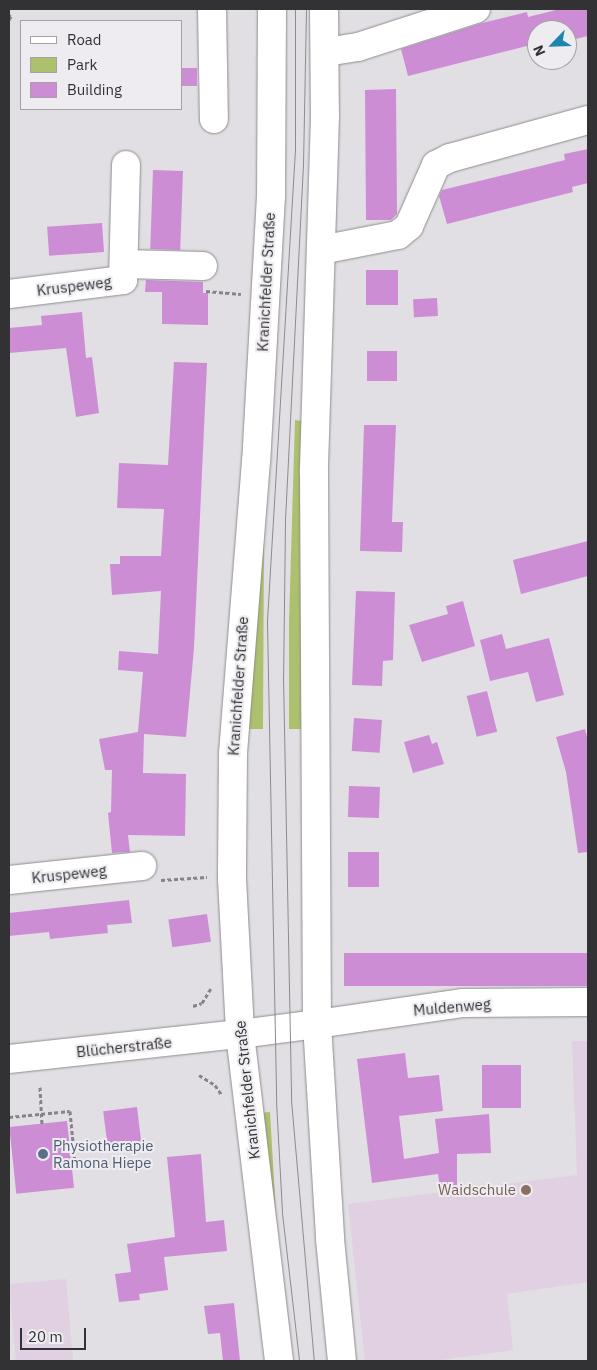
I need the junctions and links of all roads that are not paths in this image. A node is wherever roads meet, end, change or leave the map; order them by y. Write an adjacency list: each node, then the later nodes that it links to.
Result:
1 (212, 9): 6 (main road)
2 (272, 9): 17 (main road, Kranichfelder Straße)
3 (324, 9): 5 (main road)
4 (476, 9): 5 (main road)
5 (326, 52): 9 (main road)
6 (214, 119)
7 (588, 120): 9 (main road)
8 (126, 165): 10 (main road, Kruspeweg)
9 (321, 250): 16 (main road)
10 (124, 264): 11 (main road, Kruspeweg); 12 (main road, Kruspeweg)
11 (203, 266)
12 (9, 294)
13 (150, 873): 14 (main road, Kruspeweg)
14 (9, 880)
15 (588, 1002): 16 (main road, Muldenweg)
16 (317, 1024): 17 (main road, Muldenweg); 20 (main road)
17 (240, 1034): 18 (main road, Blücherstraße); 19 (main road, Kranichfelder Straße)
18 (9, 1059)
19 (279, 1361)
20 (342, 1361)

